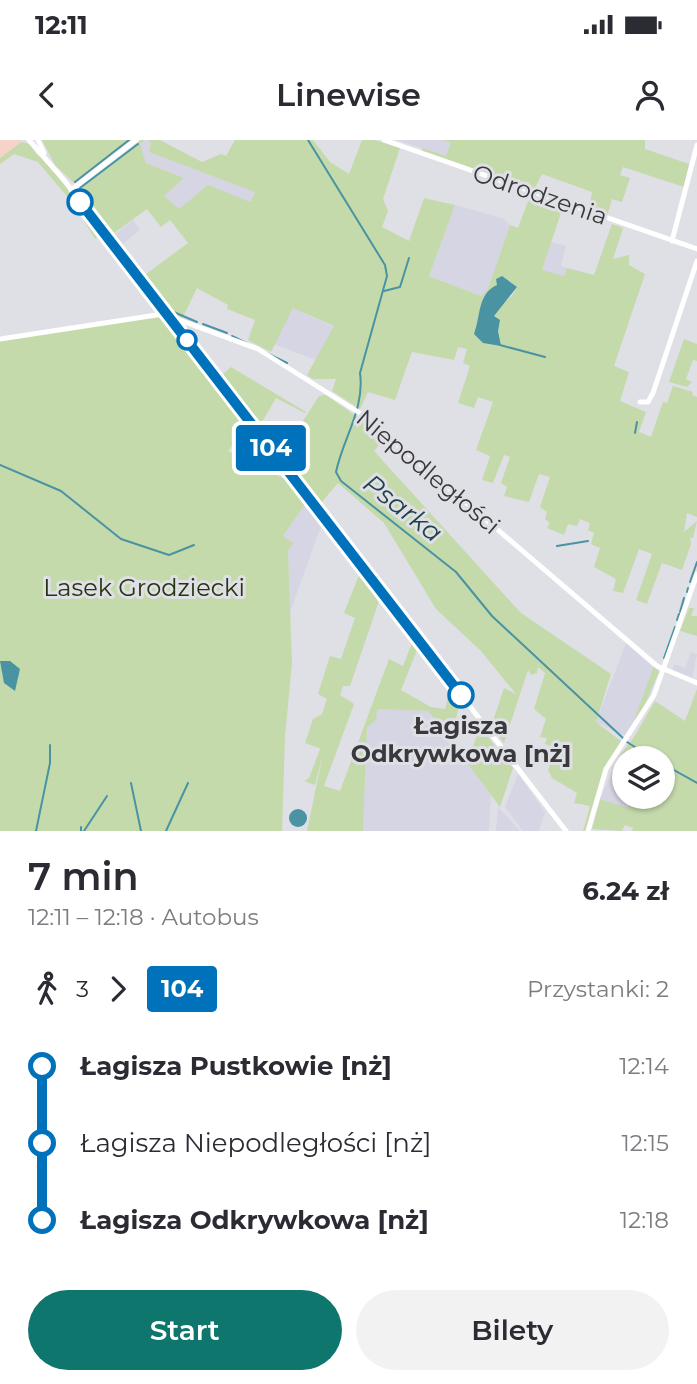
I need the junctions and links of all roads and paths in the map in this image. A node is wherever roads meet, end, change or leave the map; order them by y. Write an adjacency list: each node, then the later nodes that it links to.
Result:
1 (17, 140): 7 (main road)
2 (29, 140): 8 (street)
3 (38, 140): 8 (street)
4 (136, 140): 9 (street)
5 (384, 140): 10 (street, Odrodzenia)
6 (697, 145): 10 (street)
7 (0, 154)
8 (45, 156): 9 (street)
9 (71, 190): 13 (street)
10 (672, 241): 11 (street, Odrodzenia)
11 (697, 249)
12 (697, 261): 15 (street)
13 (167, 314): 14 (street); 17 (street, Niepodległości); 19 (street)
14 (0, 339)
15 (640, 402)
16 (697, 574): 17 (street)
17 (664, 670): 18 (street, Niepodległości); 20 (street)
18 (697, 683)
19 (566, 831)
20 (588, 831)

